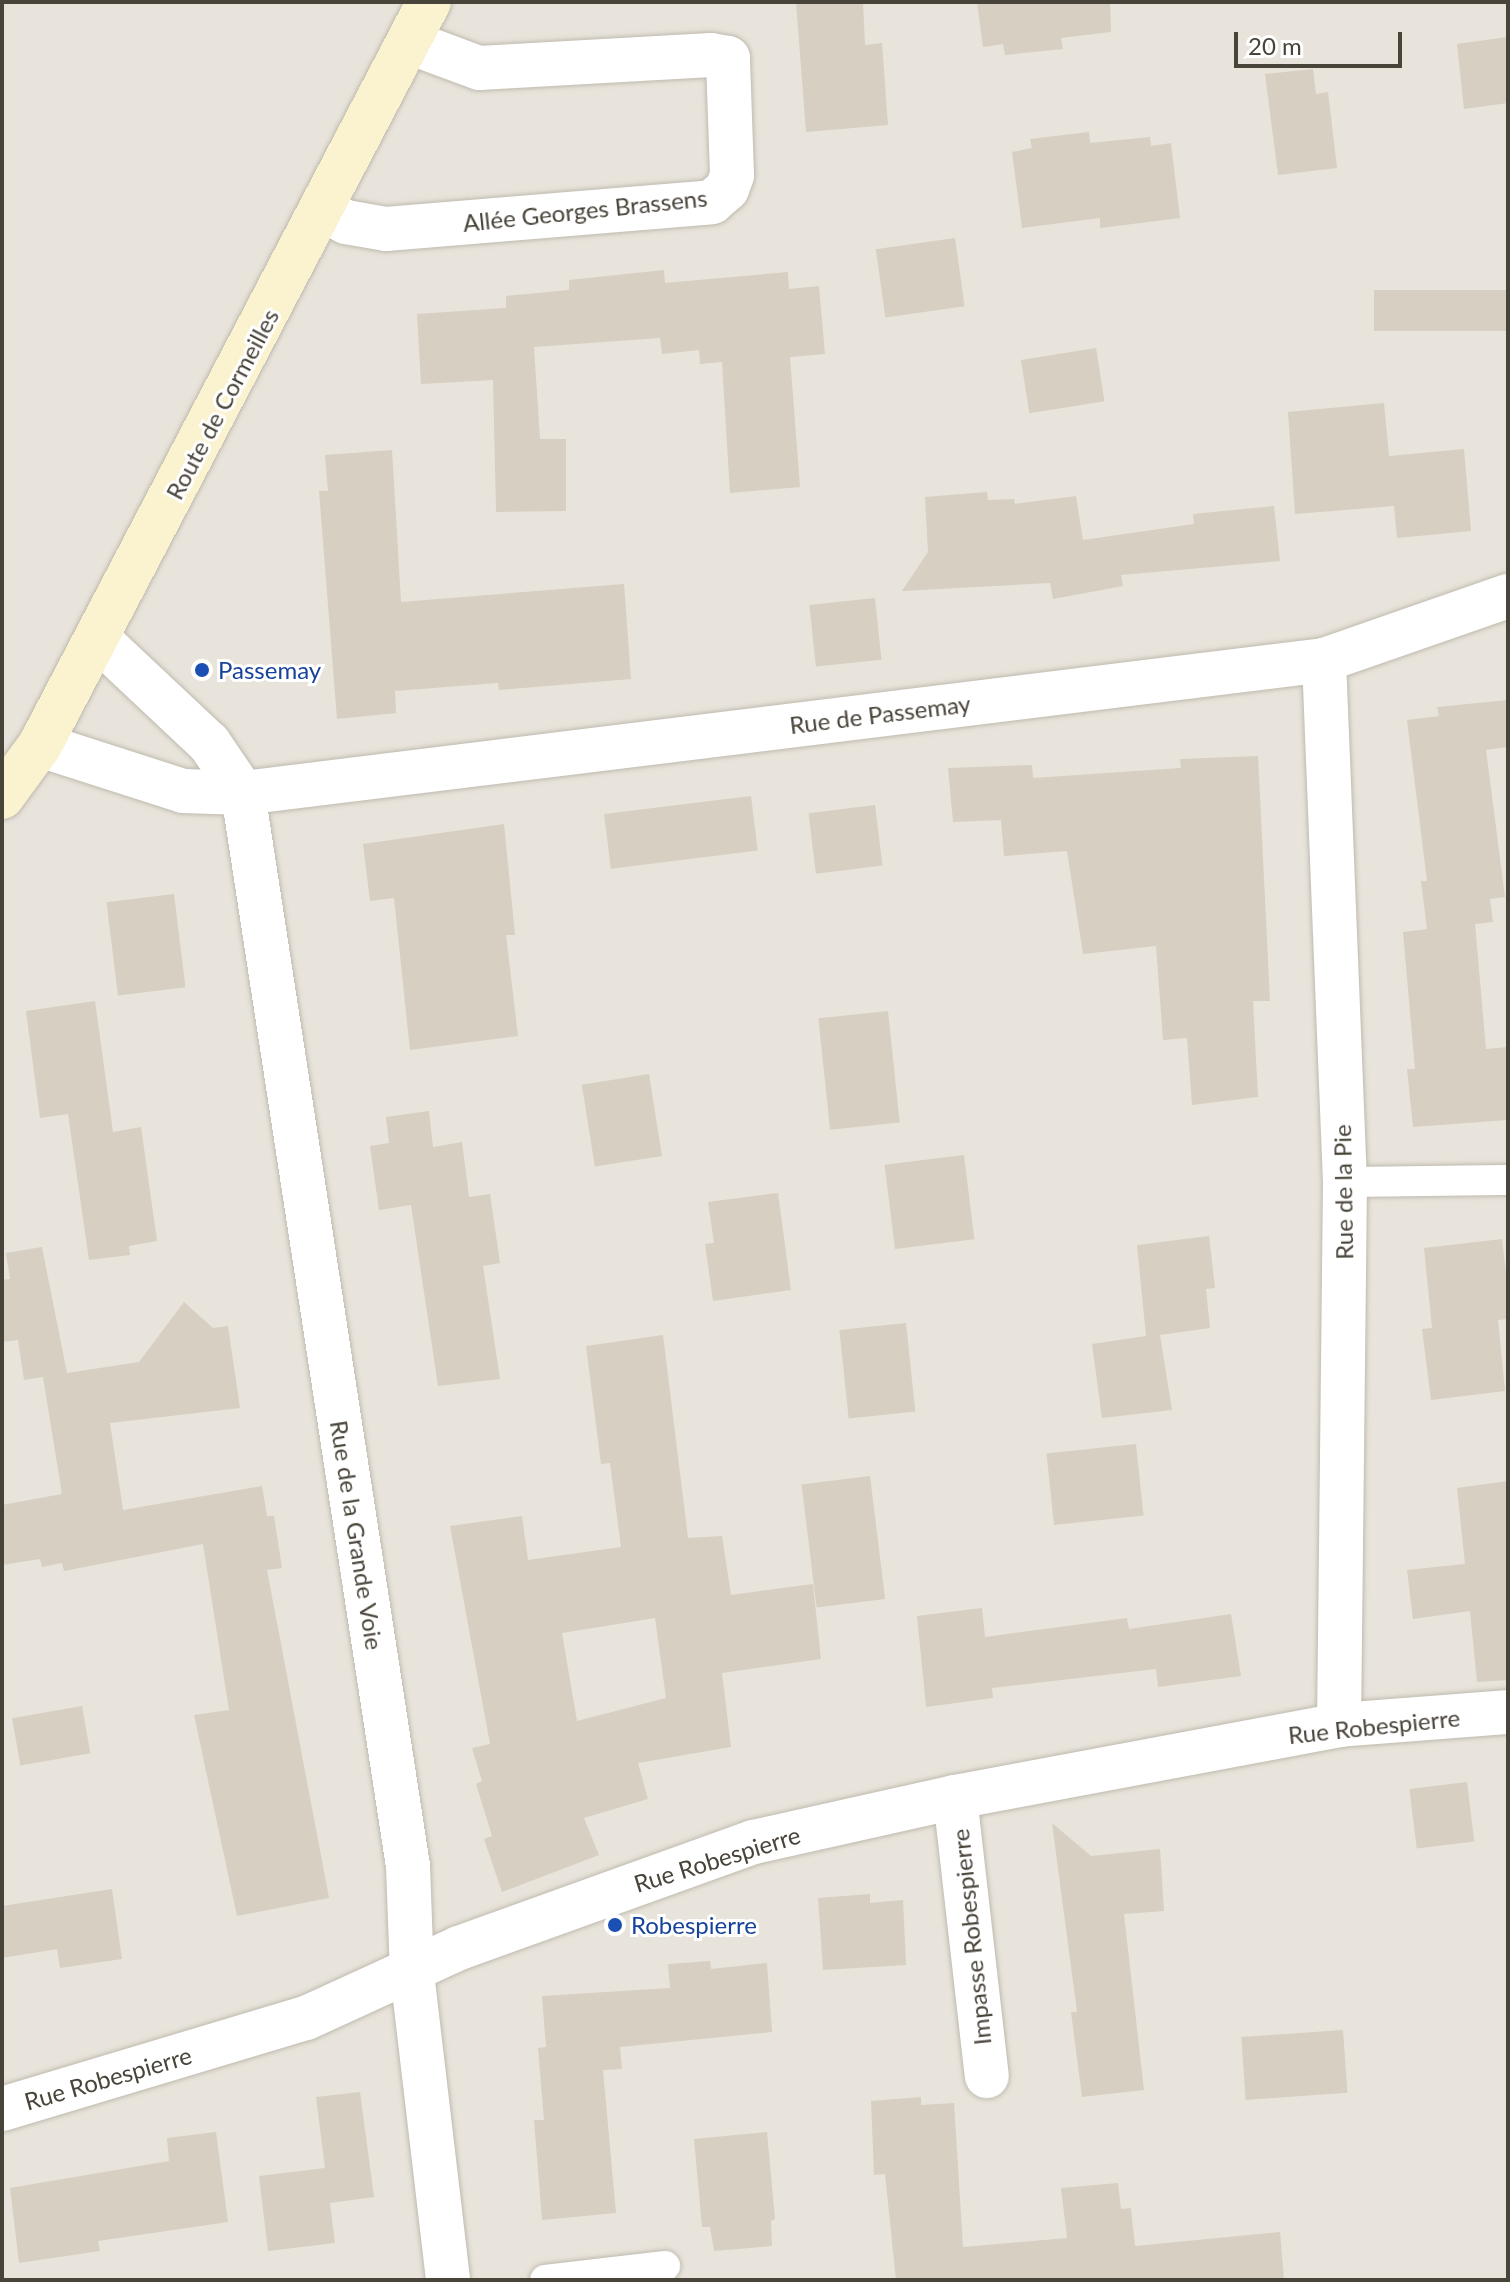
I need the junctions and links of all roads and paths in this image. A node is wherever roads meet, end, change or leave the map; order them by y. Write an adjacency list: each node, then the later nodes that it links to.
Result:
1 (429, 2): 2 (main road, Route de Cormeilles)
2 (409, 42): 3 (main road, Route de Cormeilles); 3 (street, Allée Georges Brassens)
3 (324, 210): 5 (main road, Route de Cormeilles)
4 (1508, 596): 6 (street, Rue de Passemay)
5 (97, 638): 7 (main road, Route de Cormeilles); 8 (street, Rue de la Grande Voie)
6 (1324, 660): 8 (street, Rue de Passemay); 11 (street, Rue de la Pie)
7 (40, 745): 8 (street); 9 (main road, Route de Cormeilles)
8 (243, 793): 15 (street, Rue de la Grande Voie)
9 (2, 797)
10 (1508, 1180): 11 (lane)
11 (1345, 1182): 13 (street, Rue de la Pie)
12 (1508, 1712): 13 (street, Rue Robespierre)
13 (1339, 1725): 14 (street, Rue Robespierre)
14 (955, 1797): 15 (street, Rue Robespierre); 16 (street, Impasse Robespierre)
15 (412, 1973): 17 (street, Rue Robespierre); 19 (street, Rue de la Grande Voie)
16 (987, 2076)
17 (2, 2109)
18 (665, 2266): 20 (lane)
19 (448, 2280)
20 (545, 2280)

